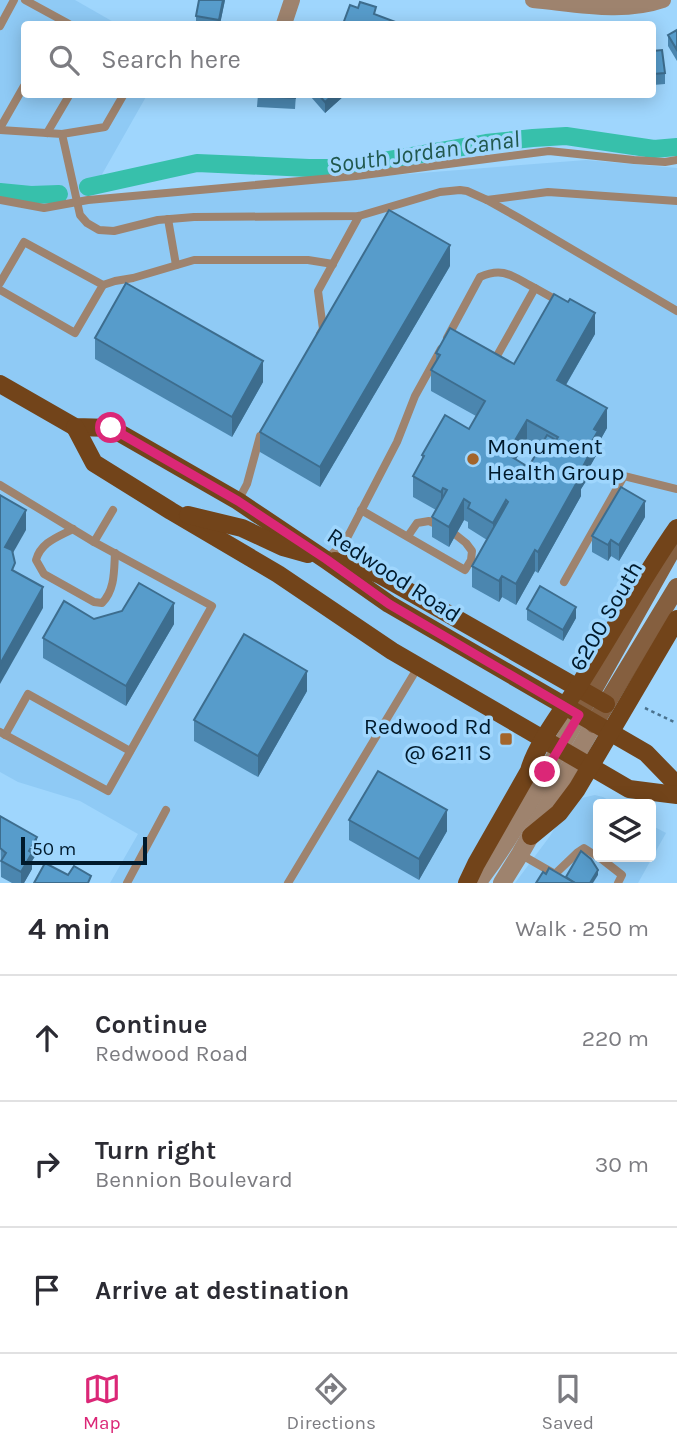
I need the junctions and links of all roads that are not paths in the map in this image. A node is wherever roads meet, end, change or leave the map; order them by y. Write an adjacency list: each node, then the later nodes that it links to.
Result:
1 (14, 0): 8 (lane)
2 (26, 0): 6 (lane)
3 (292, 0): 7 (street)
4 (533, 0): 5 (street)
5 (663, 0)
6 (61, 21)
7 (286, 21)
8 (0, 26)
9 (21, 91): 12 (lane)
10 (68, 98): 13 (lane)
11 (122, 98): 14 (lane)
12 (0, 129): 13 (lane)
13 (47, 133): 14 (lane)
14 (62, 134): 19 (lane)
15 (677, 160): 19 (lane)
16 (486, 200): 18 (lane); 20 (lane); 29 (lane)
17 (0, 201): 19 (lane)
18 (677, 201)
19 (76, 202): 21 (lane)
20 (359, 216): 21 (lane); 22 (lane)
21 (169, 219): 23 (lane)
22 (333, 264): 23 (lane); 30 (lane)
23 (176, 265): 25 (lane)
24 (0, 283): 25 (lane)
25 (103, 285): 27 (lane)
26 (534, 288): 28 (lane); 31 (lane); 39 (lane)
27 (0, 290)
28 (567, 305)
29 (677, 311)
30 (316, 341)
31 (491, 366)
32 (0, 384): 33 (main road, Redwood Road)
33 (75, 427): 37 (main road, Redwood Road); 40 (main road)
34 (260, 436): 37 (lane)
35 (0, 485): 43 (lane)
36 (677, 489): 50 (lane)
37 (238, 501): 49 (main road, Redwood Road)
38 (113, 510): 47 (lane)
39 (361, 510): 45 (lane); 49 (lane)
40 (171, 511): 49 (main road); 53 (main road)
41 (439, 525): 45 (lane)
42 (677, 528): 54 (main road)
43 (74, 529): 47 (lane); 48 (lane)
44 (456, 535): 45 (lane)
45 (408, 536)
46 (677, 541): 54 (main road, 6200 South)
47 (94, 542): 48 (lane)
48 (115, 553): 60 (lane)
49 (326, 559): 54 (main road); 56 (main road, Redwood Road)
50 (564, 582)
51 (677, 587): 55 (main road, 6200 South)
52 (677, 618): 57 (main road)
53 (418, 667): 59 (main road); 70 (lane)
54 (584, 691): 55 (main road); 56 (main road, 6200 South)
55 (606, 704): 56 (main road, 6200 South)
56 (579, 715): 57 (main road, Redwood Road); 59 (street); 61 (street)
57 (611, 733): 61 (main road); 62 (main road, Redwood Road)
58 (2, 734): 60 (lane); 60 (lane)
59 (552, 743): 61 (main road); 71 (main road); 72 (street)
60 (131, 751)
61 (583, 762): 63 (main road); 65 (main road)
62 (677, 785)
63 (677, 795)
64 (166, 810): 69 (lane)
65 (531, 836): 66 (street)
66 (520, 854): 67 (lane); 73 (street)
67 (593, 854)
68 (605, 862): 74 (lane)
69 (127, 883)
70 (288, 883)
71 (467, 883)
72 (477, 883)
73 (502, 883)
74 (618, 883)

